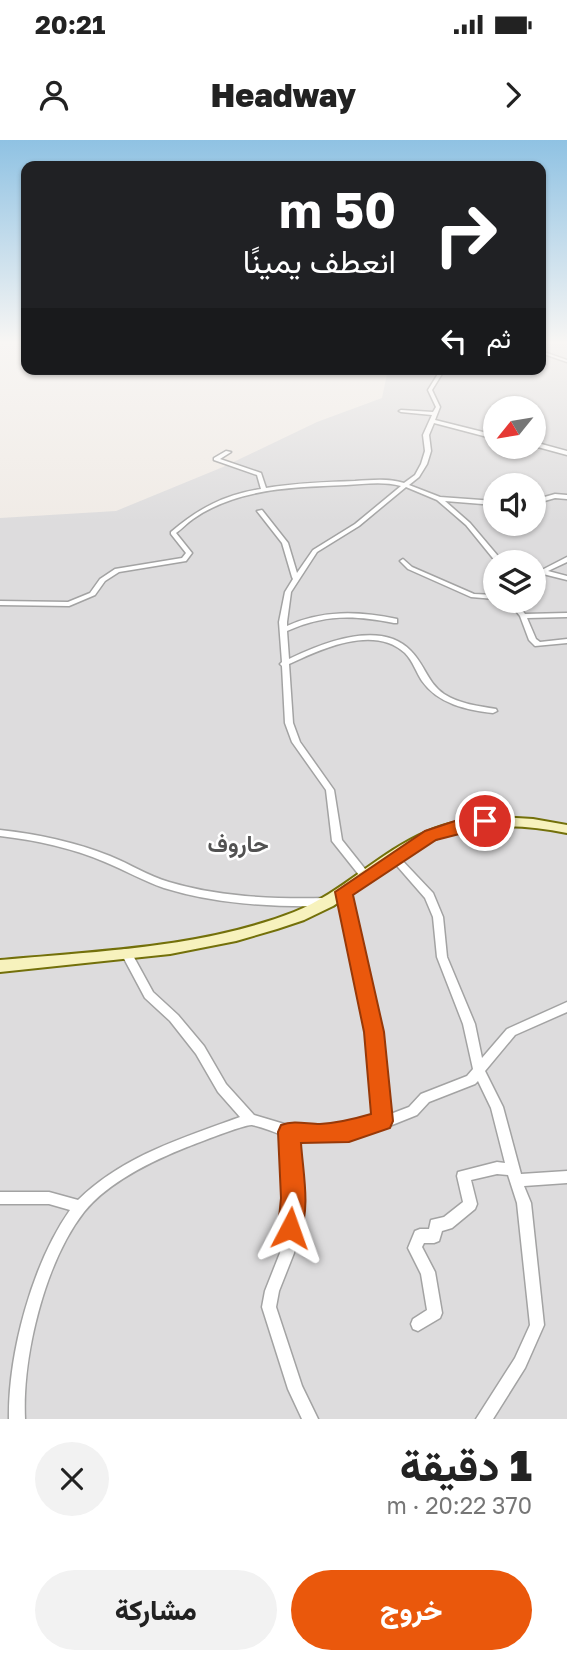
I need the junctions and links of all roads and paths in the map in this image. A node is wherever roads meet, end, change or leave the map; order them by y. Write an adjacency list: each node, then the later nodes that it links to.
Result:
1 (436, 403): 3 (street)
2 (401, 411): 3 (street)
3 (436, 414): 4 (street)
4 (433, 421): 5 (street); 9 (street)
5 (483, 433)
6 (546, 447): 8 (street)
7 (228, 452): 10 (street)
8 (567, 453)
9 (405, 485): 10 (street); 12 (street); 21 (street)
10 (264, 489): 24 (street)
11 (567, 497): 13 (street)
12 (439, 499): 14 (street); 16 (street)
13 (546, 499)
14 (483, 502)
15 (260, 511): 21 (street)
16 (490, 550)
17 (567, 559): 19 (street)
18 (403, 562): 23 (street)
19 (546, 571)
20 (546, 573): 22 (street)
21 (295, 577): 29 (street)
22 (567, 578)
23 (483, 596)
24 (0, 603)
25 (521, 613): 27 (street)
26 (567, 615): 27 (street)
27 (523, 616): 30 (street)
28 (394, 621): 29 (street)
29 (283, 630): 31 (street)
30 (567, 640)
31 (284, 664): 32 (street); 36 (street)
32 (492, 711)
33 (567, 829): 35 (street)
34 (0, 833): 38 (street)
35 (394, 857): 36 (street); 42 (street)
36 (366, 877): 37 (street)
37 (344, 892): 38 (street); 44 (street)
38 (330, 901): 39 (street)
39 (127, 953): 40 (street); 43 (street)
40 (0, 966)
41 (567, 1007): 42 (street)
42 (479, 1071): 44 (street); 46 (street)
43 (250, 1119): 45 (street); 49 (street)
44 (382, 1121): 45 (street)
45 (289, 1132): 52 (street)
46 (515, 1175): 47 (street); 50 (street); 53 (street)
47 (567, 1177)
48 (0, 1198): 49 (street)
49 (80, 1207): 51 (street)
50 (418, 1324)
51 (16, 1419)
52 (310, 1419)
53 (484, 1419)

